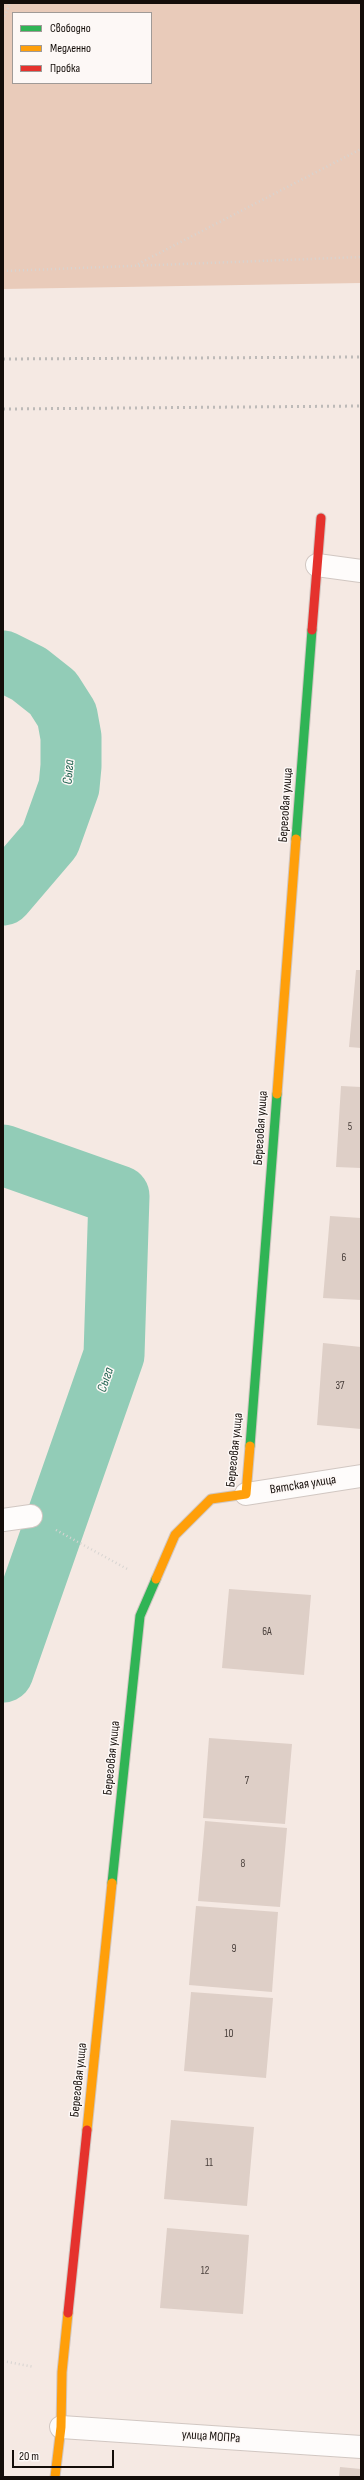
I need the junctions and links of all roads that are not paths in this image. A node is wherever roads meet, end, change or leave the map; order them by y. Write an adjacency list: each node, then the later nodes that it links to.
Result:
1 (321, 518): 2 (street, Береговая улица)
2 (317, 565): 3 (street); 5 (street, Береговая улица)
3 (361, 571)
4 (361, 1476): 5 (street, Вятская улица)
5 (246, 1494): 8 (street, Береговая улица)
6 (31, 1516): 7 (street)
7 (3, 1520)
8 (61, 2427): 9 (street, улица МОПРа); 10 (street, Береговая улица)
9 (361, 2447)
10 (55, 2477)

